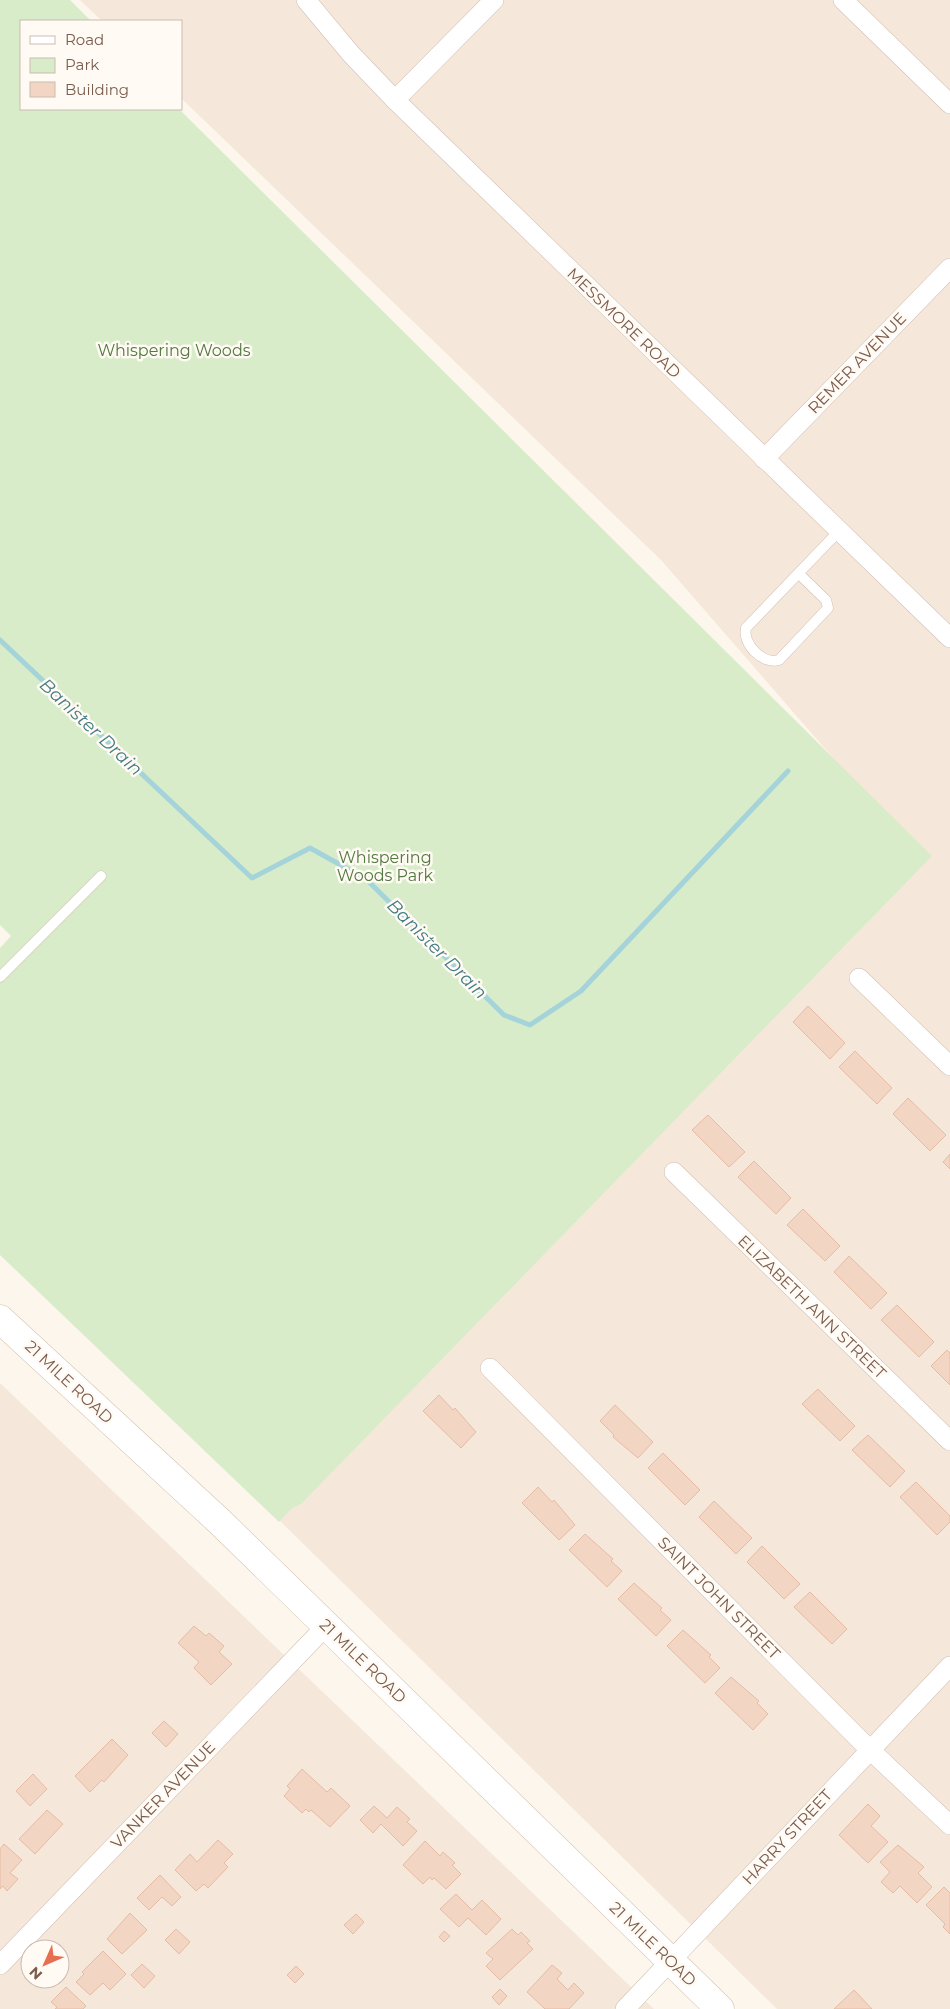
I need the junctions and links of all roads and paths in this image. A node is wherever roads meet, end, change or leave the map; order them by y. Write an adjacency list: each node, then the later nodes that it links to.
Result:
1 (306, 0): 4 (street, MESSMORE ROAD)
2 (494, 0): 4 (street)
3 (843, 0): 5 (street)
4 (395, 100): 7 (street, MESSMORE ROAD)
5 (950, 104)
6 (950, 268): 7 (street, REMER AVENUE)
7 (764, 459): 8 (street, MESSMORE ROAD)
8 (839, 532): 9 (lane); 10 (street, MESSMORE ROAD)
9 (799, 574): 9 (lane)
10 (950, 638)
11 (101, 876): 12 (lane)
12 (0, 977)
13 (860, 978): 14 (street)
14 (950, 1066)
15 (674, 1172): 18 (street, ELIZABETH ANN STREET)
16 (0, 1319): 19 (street, 21 MILE ROAD)
17 (490, 1368): 21 (street, SAINT JOHN STREET)
18 (950, 1441)
19 (327, 1625): 23 (street, 21 MILE ROAD); 24 (street, VANKER AVENUE)
20 (950, 1666): 21 (street, HARRY STREET)
21 (869, 1749): 22 (street, SAINT JOHN STREET); 23 (street, HARRY STREET)
22 (950, 1825)
23 (670, 1961): 25 (street, HARRY STREET); 26 (street, 21 MILE ROAD)
24 (0, 1965)
25 (624, 2009)
26 (720, 2009)

